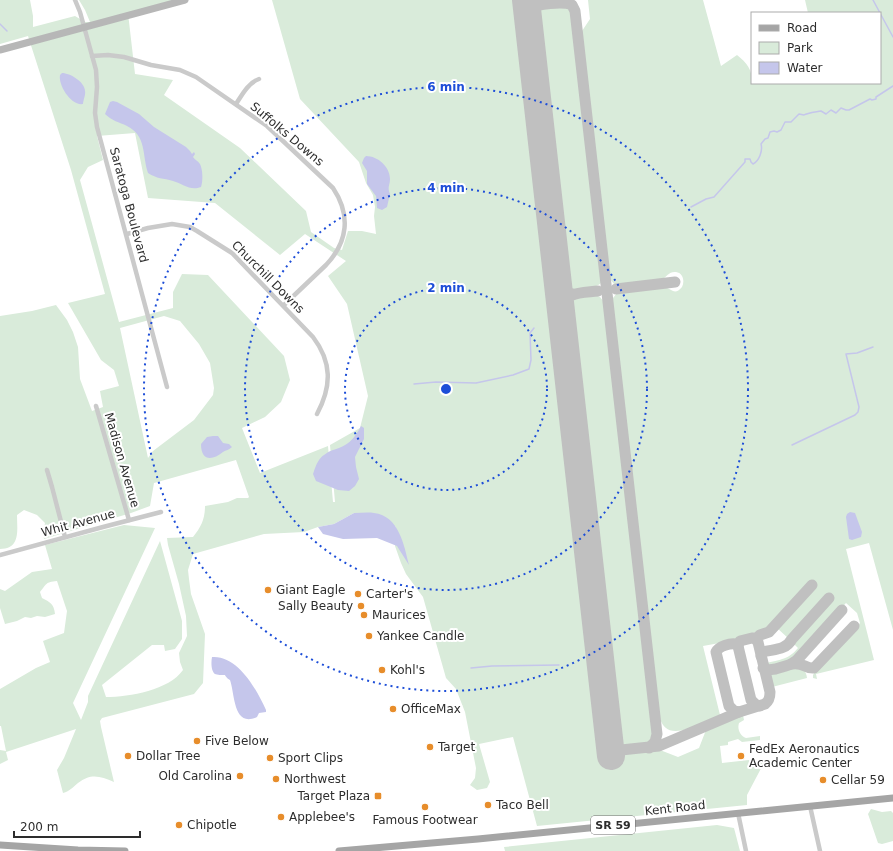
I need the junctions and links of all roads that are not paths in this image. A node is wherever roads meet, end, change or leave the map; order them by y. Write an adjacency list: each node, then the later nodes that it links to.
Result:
1 (75, 0): 3 (street, Saratoga Boulevard)
2 (185, 0): 3 (street)
3 (84, 27): 4 (street); 5 (street, Saratoga Boulevard)
4 (0, 50)
5 (92, 56): 7 (street, Suffolks Downs); 8 (street, Saratoga Boulevard)
6 (259, 79): 7 (street)
7 (236, 104): 9 (street, Suffolks Downs)
8 (127, 234): 9 (street, Churchill Downs); 10 (street, Saratoga Boulevard)
9 (284, 305): 12 (street, Churchill Downs)
10 (167, 387)
11 (96, 406): 15 (street, Madison Avenue)
12 (317, 414)
13 (47, 470): 16 (street)
14 (161, 512): 15 (street, Whit Avenue)
15 (129, 520): 16 (street, Whit Avenue)
16 (65, 537): 17 (street, Whit Avenue)
17 (0, 555)
18 (893, 798): 19 (main road, Kent Road / SR 59)
19 (810, 806): 20 (main road, Kent Road / SR 59); 25 (street)
20 (738, 813): 23 (main road, Kent Road / SR 59); 24 (street)
21 (0, 845): 22 (main road)
22 (125, 851)
23 (339, 851)
24 (746, 851)
25 (820, 851)

